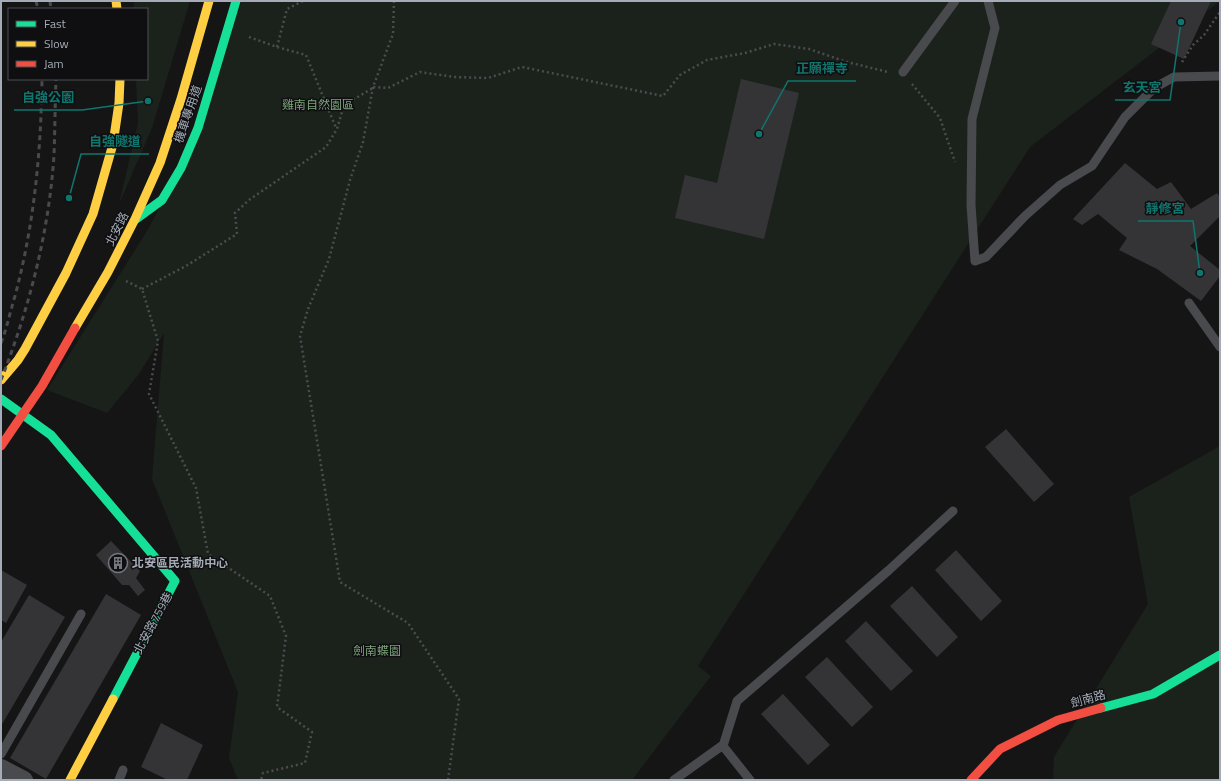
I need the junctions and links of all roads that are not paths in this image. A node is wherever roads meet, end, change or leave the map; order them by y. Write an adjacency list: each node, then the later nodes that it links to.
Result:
1 (209, 1): 8 (street, 北安路)
2 (236, 1): 8 (street, 機車專用道)
3 (955, 1): 5 (lane)
4 (988, 1): 6 (lane)
5 (903, 72)
6 (1220, 76)
7 (120, 80): 11 (street)
8 (135, 219): 13 (street, 北安路)
9 (1189, 303): 10 (lane)
10 (1220, 347)
11 (1, 380)
12 (1, 399): 13 (street)
13 (22, 415): 14 (street, 北安路); 23 (street, 北安路759巷)
14 (1, 446)
15 (953, 511): 18 (lane)
16 (81, 614): 19 (lane)
17 (1220, 655): 27 (street, 劍南路)
18 (723, 745): 25 (lane); 26 (lane)
19 (1, 754)
20 (1, 768): 22 (street)
21 (123, 770): 24 (lane)
22 (24, 780)
23 (70, 780)
24 (120, 780)
25 (674, 780)
26 (750, 780)
27 (971, 780)

